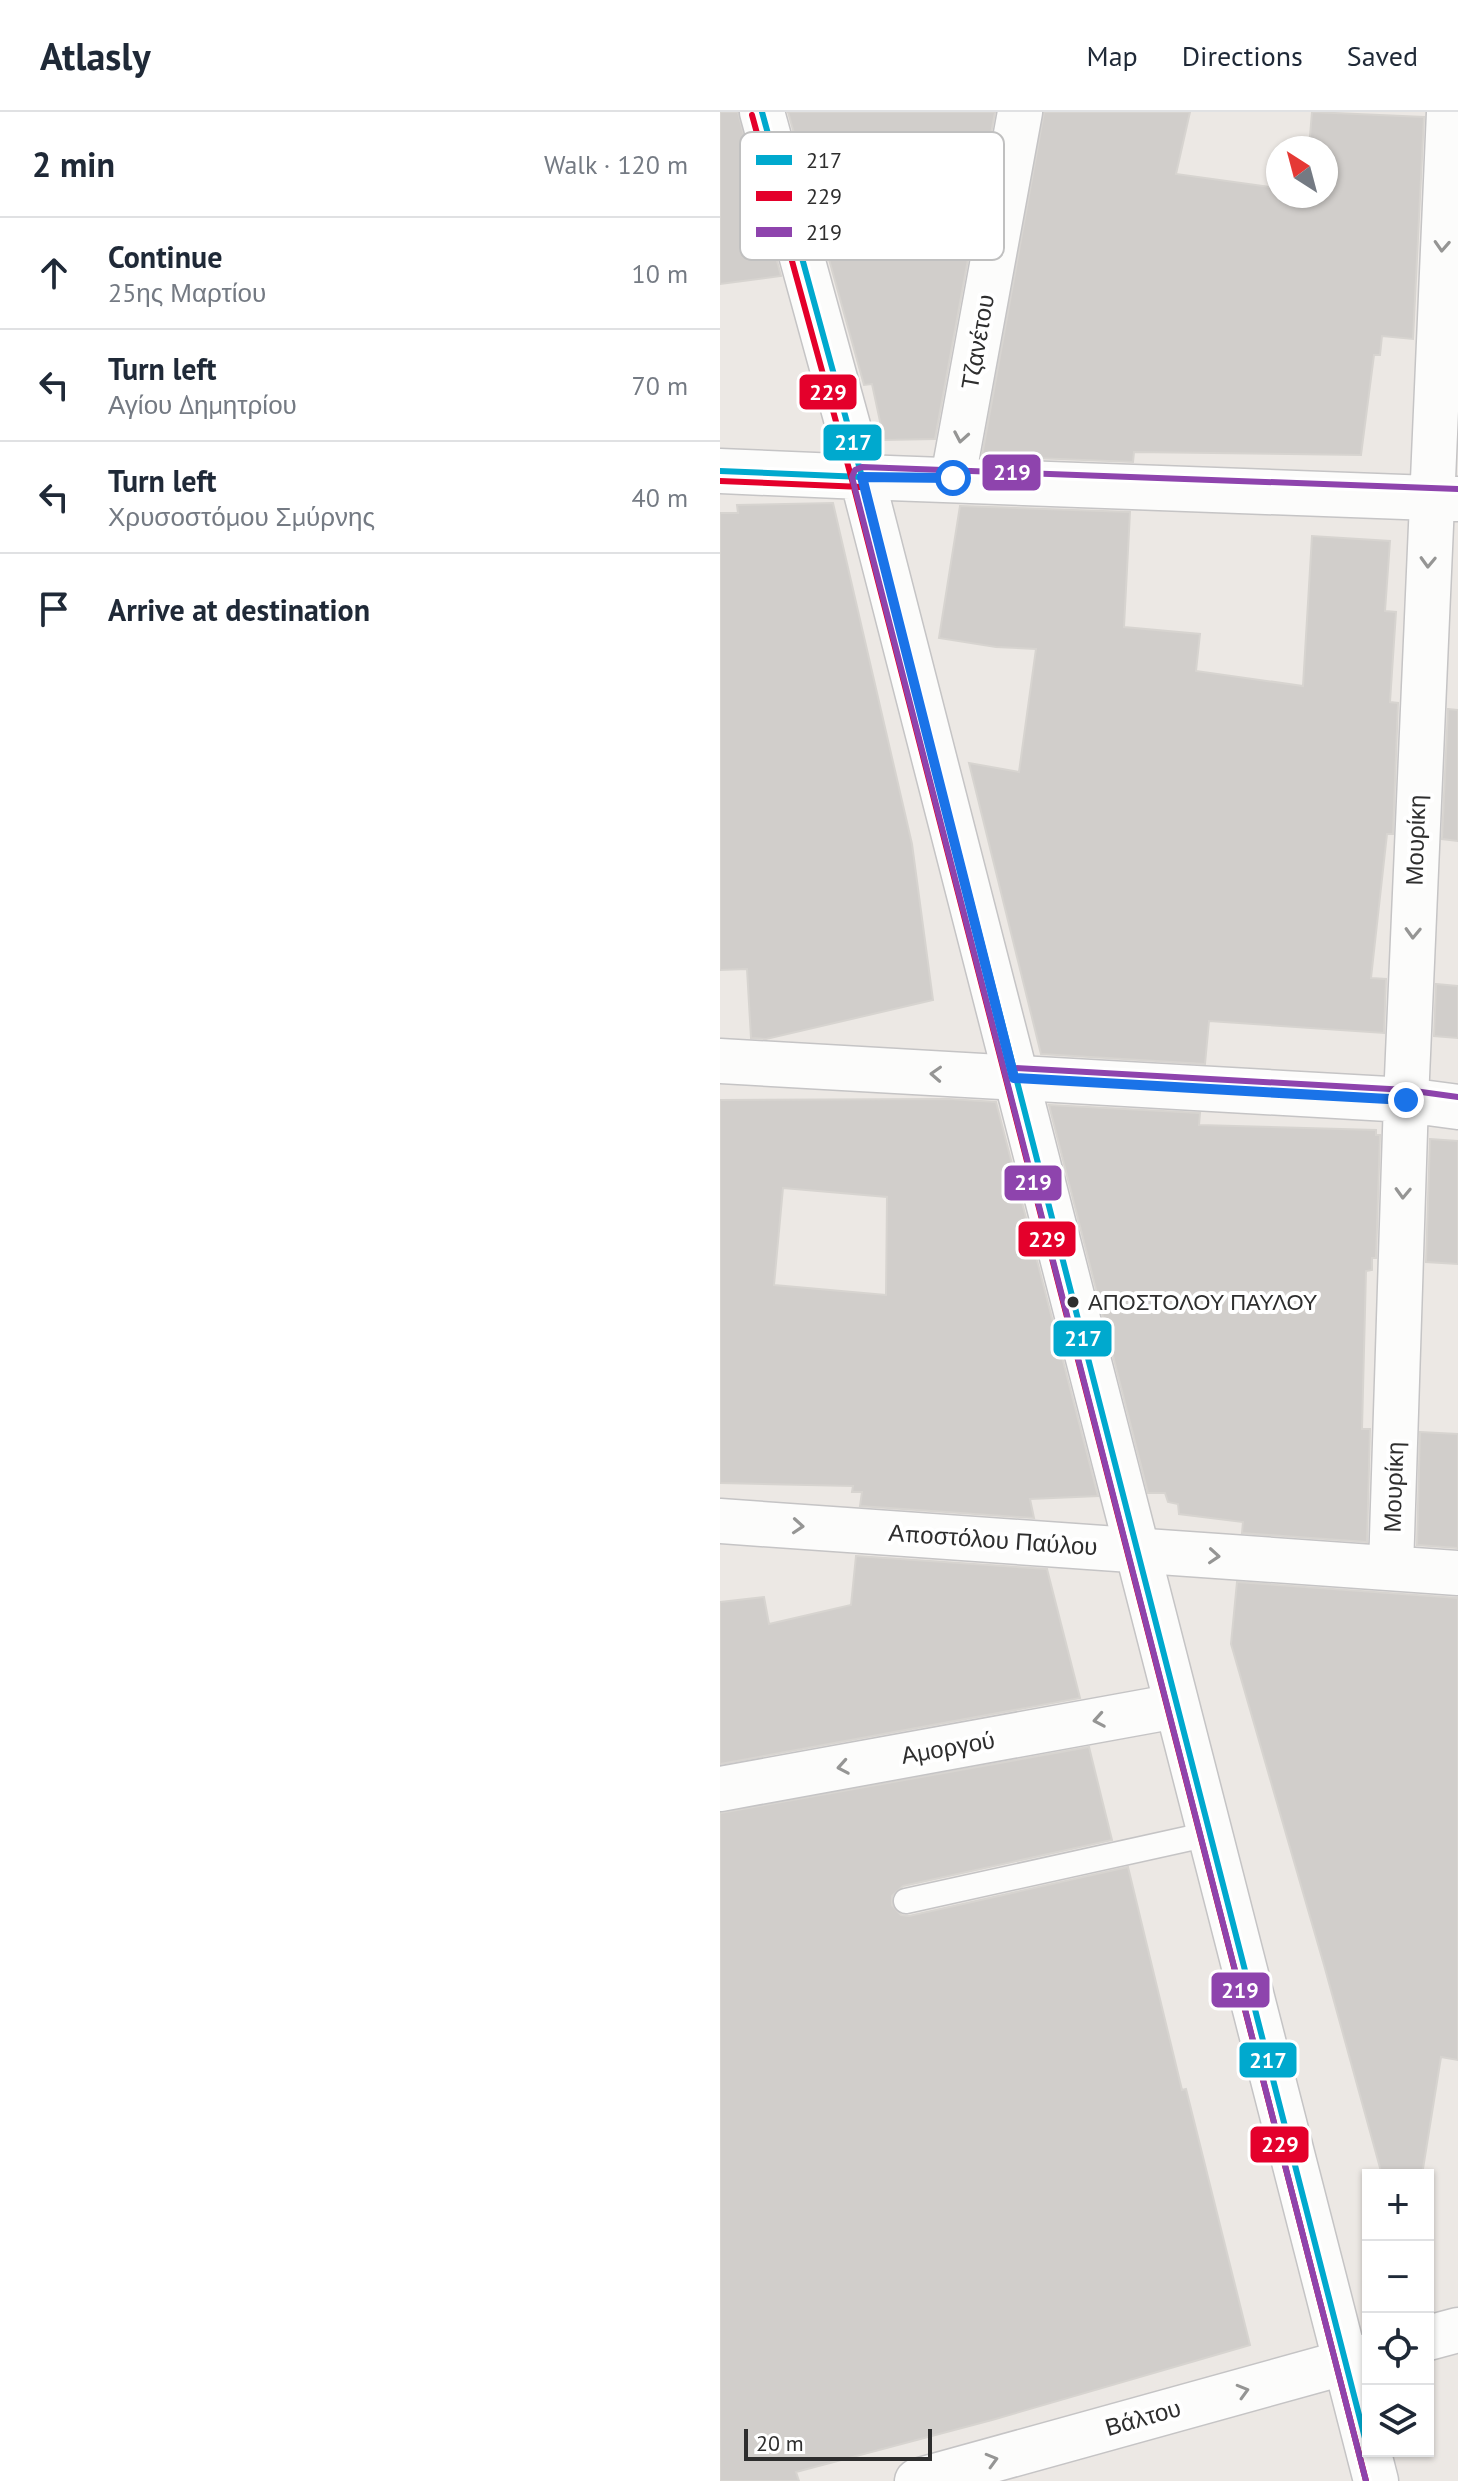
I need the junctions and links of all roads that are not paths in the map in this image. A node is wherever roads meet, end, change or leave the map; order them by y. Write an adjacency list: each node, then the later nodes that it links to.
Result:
1 (762, 112): 4 (street)
2 (1020, 112): 5 (street, Τζανέτου, one-way to 5)
3 (1449, 112): 11 (street, Μουρίκη, one-way to 11)
4 (767, 132)
5 (1004, 199)
6 (803, 260): 9 (street)
7 (993, 260): 10 (street, Τζανέτου, one-way to 10)
8 (720, 471): 9 (street)
9 (862, 477): 10 (street); 13 (street)
10 (953, 478): 11 (street)
11 (1444, 498): 14 (street, Μουρίκη, one-way to 14)
12 (720, 1061): 13 (street, one-way to 12)
13 (1014, 1078): 14 (street); 17 (street)
14 (1406, 1100): 15 (street); 18 (street, Μουρίκη, one-way to 18)
15 (1458, 1107)
16 (720, 1521): 17 (street, Αποστόλου Παύλου, one-way to 17)
17 (1136, 1551): 18 (street, Αποστόλου Παύλου, one-way to 18); 20 (street)
18 (1391, 1568): 19 (street, Αποστόλου Παύλου)
19 (1458, 1573)
20 (1176, 1706): 21 (street, Αμοργού, one-way to 21); 22 (street)
21 (720, 1789)
22 (1209, 1834): 23 (lane); 26 (street)
23 (906, 1901)
24 (1458, 2330): 25 (street)
25 (1434, 2336)
26 (1357, 2359): 27 (street, Βάλτου, one-way to 26); 28 (street)
27 (917, 2481)
28 (1376, 2481)

